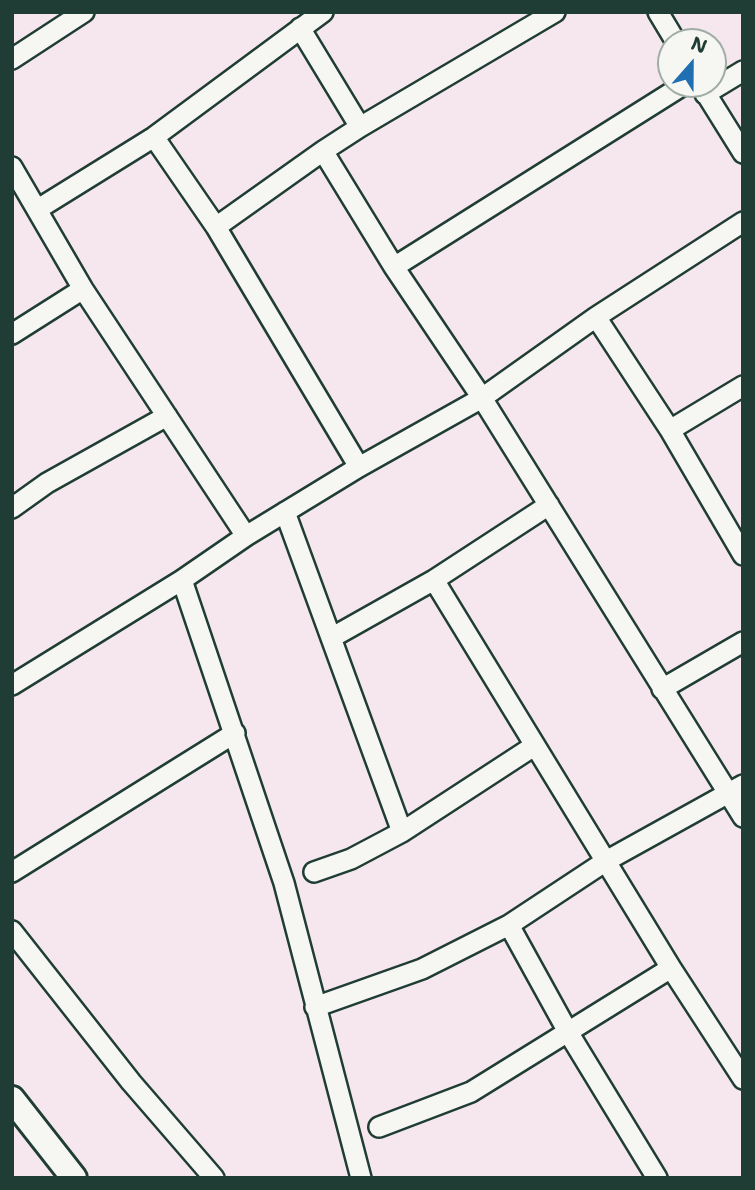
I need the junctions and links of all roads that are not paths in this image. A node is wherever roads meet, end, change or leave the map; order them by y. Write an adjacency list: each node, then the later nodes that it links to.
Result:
1 (84, 12): 7 (street)
2 (323, 12): 5 (street)
3 (555, 12): 12 (street)
4 (658, 12): 6 (street)
5 (299, 28): 12 (street); 13 (street)
6 (668, 28)
7 (12, 59)
8 (743, 71): 9 (street)
9 (727, 78)
10 (663, 98): 20 (street)
11 (709, 98): 15 (street)
12 (360, 127): 14 (street)
13 (154, 136): 17 (street); 19 (street)
14 (323, 151): 19 (street); 20 (street)
15 (743, 153)
16 (12, 167): 17 (street)
17 (38, 209): 21 (street)
18 (743, 222): 22 (street)
19 (216, 227): 28 (street)
20 (394, 267): 25 (street)
21 (83, 289): 23 (street); 26 (street)
22 (596, 317): 25 (street); 27 (street)
23 (12, 334)
24 (743, 386): 27 (street)
25 (482, 398): 28 (street); 29 (street)
26 (167, 416): 30 (street); 32 (street)
27 (670, 430): 33 (street)
28 (359, 467): 31 (street)
29 (548, 505): 35 (street); 39 (street)
30 (12, 508)
31 (285, 512): 32 (street); 36 (street)
32 (246, 536): 34 (street)
33 (743, 555)
34 (182, 580): 38 (street); 40 (street)
35 (434, 580): 36 (street); 41 (street)
36 (331, 638): 44 (street)
37 (743, 642): 39 (street)
38 (12, 685)
39 (662, 689): 42 (street)
40 (235, 733): 46 (street); 51 (street)
41 (534, 746): 44 (street); 45 (street)
42 (736, 789): 43 (street); 45 (street)
43 (743, 817)
44 (402, 832): 47 (street)
45 (606, 861): 48 (street); 50 (street)
46 (12, 872)
47 (314, 872)
48 (509, 925): 51 (street); 52 (street)
49 (12, 931): 58 (street)
50 (671, 968): 52 (street); 53 (street)
51 (315, 1007): 59 (street)
52 (568, 1032): 56 (street); 60 (street)
53 (735, 1049): 54 (street)
54 (743, 1079)
55 (12, 1099): 57 (main road)
56 (379, 1127)
57 (74, 1178)
58 (214, 1178)
59 (361, 1178)
60 (657, 1178)

